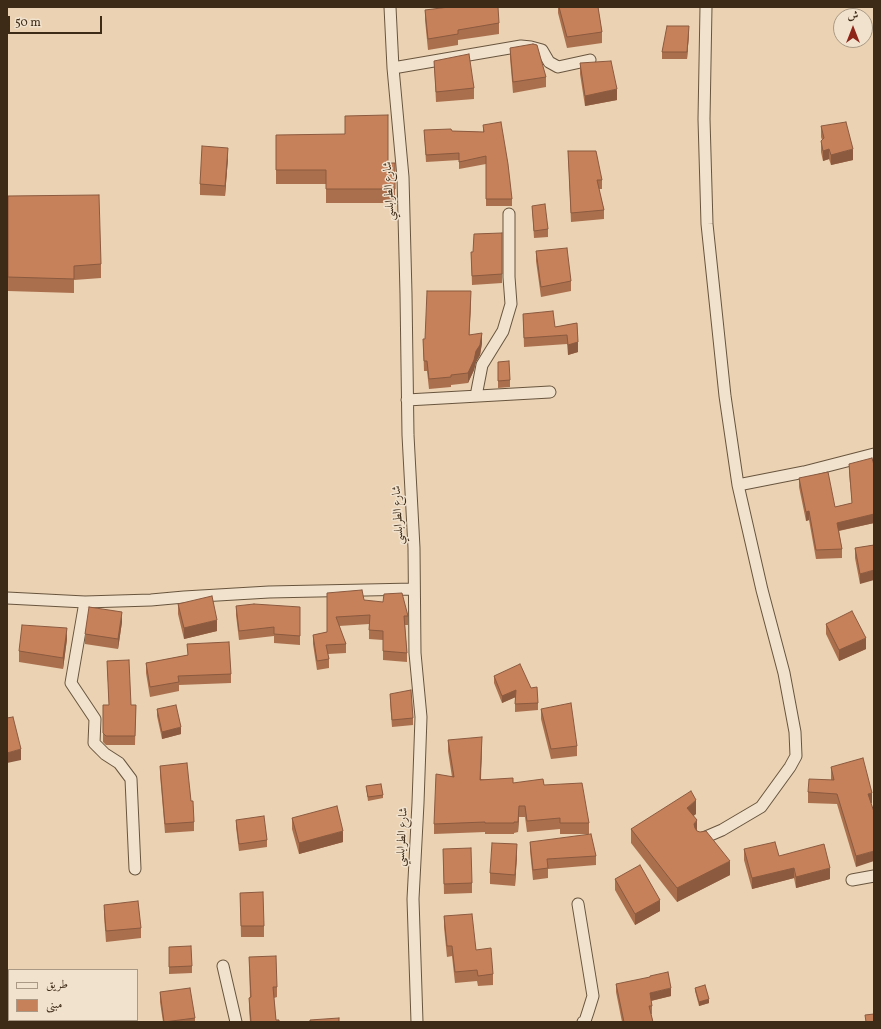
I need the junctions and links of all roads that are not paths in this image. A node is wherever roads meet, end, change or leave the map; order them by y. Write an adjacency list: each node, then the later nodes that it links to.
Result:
1 (390, 7): 4 (street, شارع الطرابلسي)
2 (706, 7): 10 (street)
3 (590, 60): 4 (street)
4 (393, 68): 8 (street, شارع الطرابلسي)
5 (510, 214): 7 (street)
6 (550, 392): 7 (street)
7 (476, 396): 8 (street)
8 (407, 400): 11 (street, شارع الطرابلسي)
9 (874, 454): 10 (street)
10 (738, 485): 14 (street)
11 (414, 589): 13 (street); 21 (street, شارع الطرابلسي)
12 (7, 598): 13 (street)
13 (85, 602): 15 (street)
14 (701, 839)
15 (135, 869)
16 (874, 876): 17 (street)
17 (852, 880)
18 (578, 904): 22 (street)
19 (223, 966): 20 (street)
20 (236, 1022)
21 (417, 1022)
22 (583, 1022)

